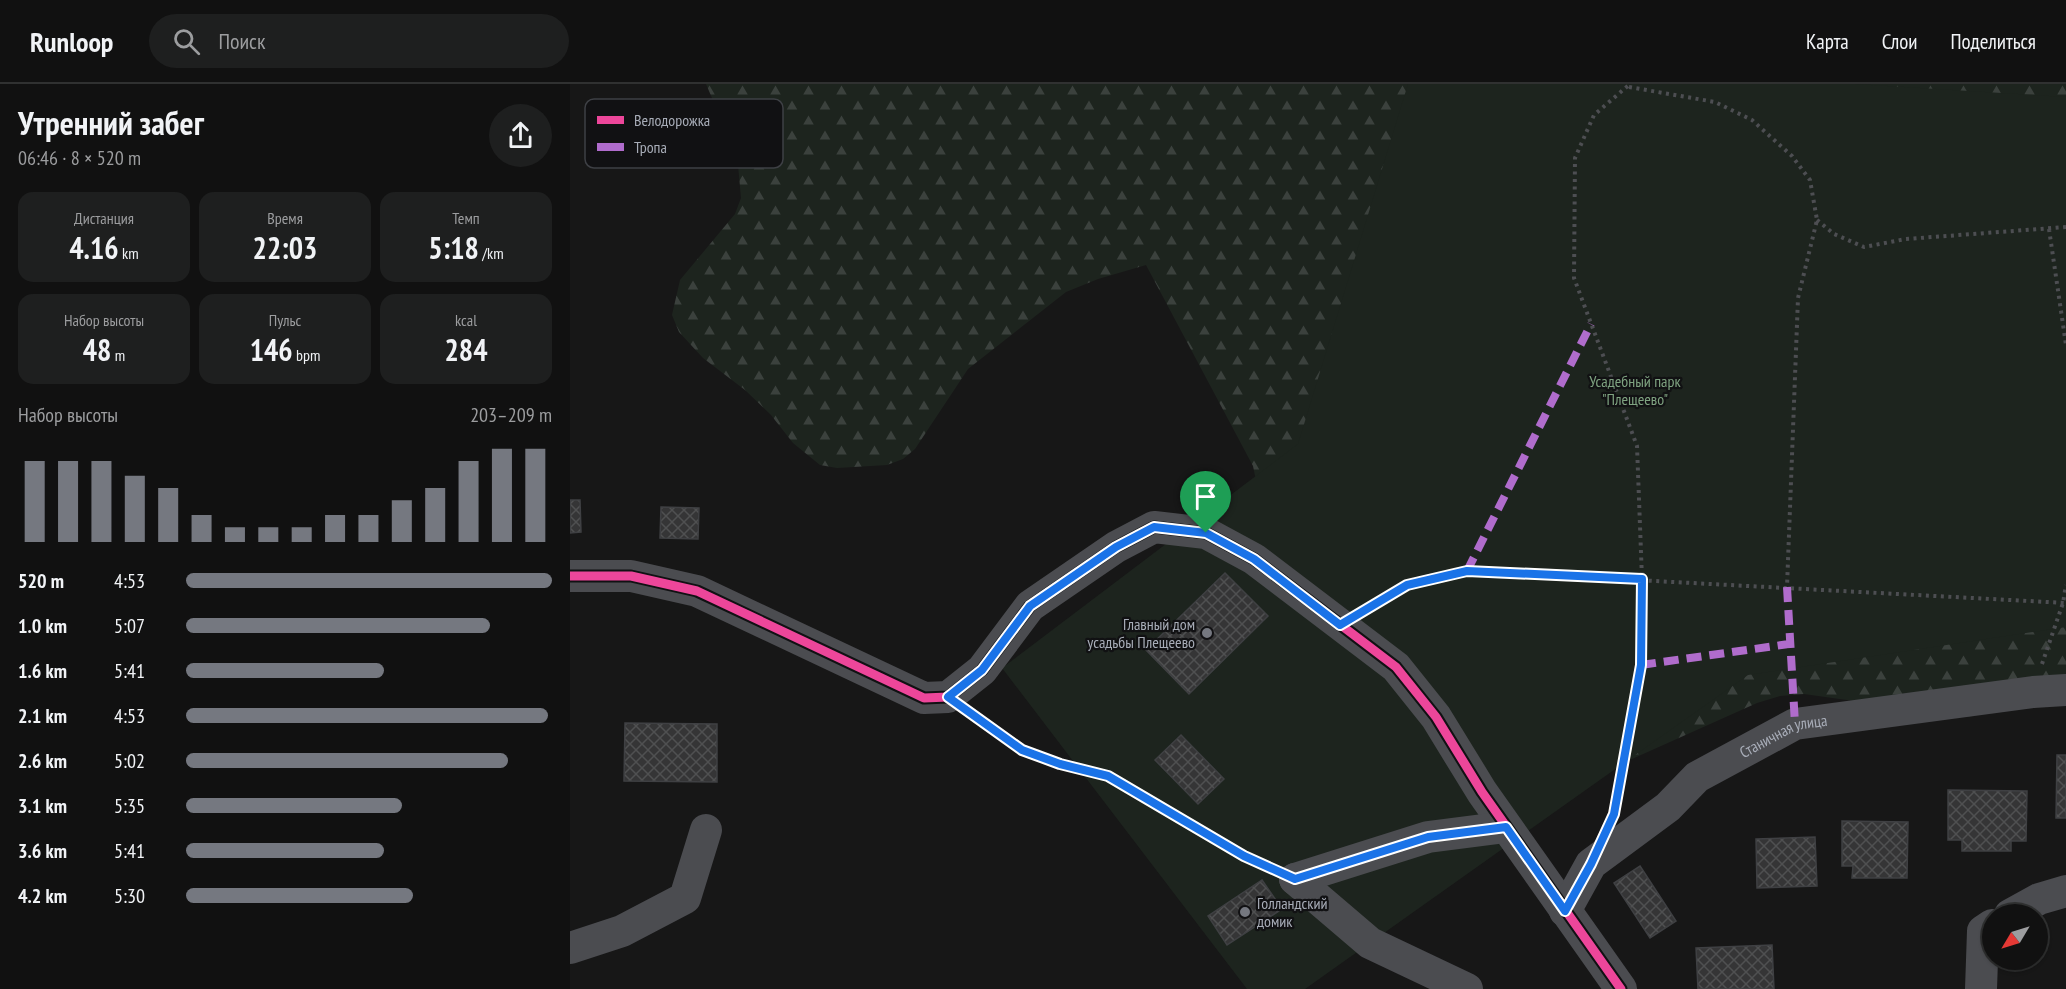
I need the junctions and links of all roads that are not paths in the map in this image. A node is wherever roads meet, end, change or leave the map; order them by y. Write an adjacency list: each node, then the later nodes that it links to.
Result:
1 (570, 576): 3 (street)
2 (2066, 690): 7 (street, Станичная улица)
3 (1506, 827): 7 (street); 10 (street)
4 (706, 830): 8 (street)
5 (2066, 891): 6 (street)
6 (2029, 904)
7 (1565, 911): 11 (street)
8 (570, 948)
9 (1982, 960): 12 (street)
10 (1467, 989)
11 (1621, 989)
12 (1981, 989)

